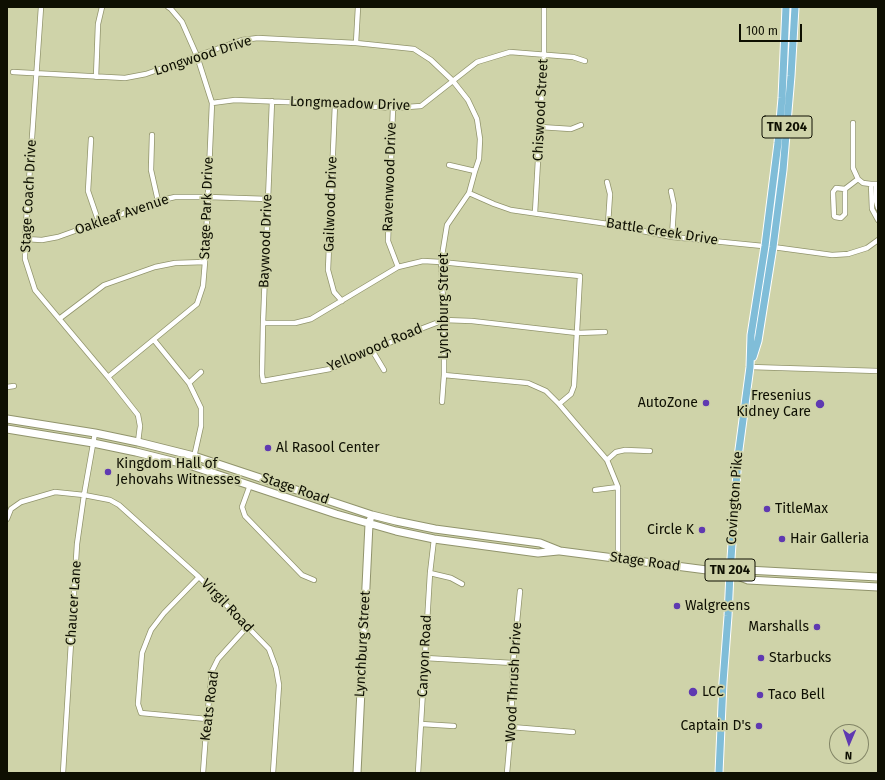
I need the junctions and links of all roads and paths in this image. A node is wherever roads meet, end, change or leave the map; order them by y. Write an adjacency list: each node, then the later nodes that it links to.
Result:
1 (41, 7): 13 (street, Stage Coach Drive)
2 (102, 7): 14 (street)
3 (358, 7): 8 (street)
4 (544, 7): 9 (street, Chiswood Street)
5 (786, 7): 44 (main road, Covington Pike / TN 204)
6 (795, 7): 45 (main road, Covington Pike / TN 204)
7 (171, 8): 10 (street, Stage Park Drive)
8 (356, 43): 10 (street, Longwood Drive); 15 (street, Longwood Drive)
9 (544, 54): 11 (street, Longmeadow Drive); 15 (street, Longmeadow Drive); 22 (street, Chiswood Street)
10 (197, 56): 14 (street, Longwood Drive); 17 (street, Stage Park Drive)
11 (585, 61)
12 (13, 72): 13 (street, Longwood Drive)
13 (36, 73): 14 (street, Longwood Drive); 42 (street, Stage Coach Drive)
14 (96, 77)
15 (453, 81): 19 (street, Longmeadow Drive); 26 (street, Lynchburg Street)
16 (272, 101): 17 (street, Longmeadow Drive); 18 (street, Longmeadow Drive); 34 (street, Baywood Drive)
17 (212, 103): 33 (street, Stage Park Drive)
18 (335, 104): 19 (street, Longmeadow Drive); 49 (street, Gailwood Drive)
19 (392, 108): 48 (street, Ravenwood Drive)
20 (853, 123): 27 (street)
21 (581, 125): 22 (street)
22 (540, 127): 37 (street, Chiswood Street)
23 (152, 135): 35 (street)
24 (91, 139): 39 (street)
25 (449, 165): 26 (street)
26 (475, 171): 32 (street, Lynchburg Street)
27 (858, 179): 29 (street); 30 (street)
28 (607, 182): 40 (street)
29 (875, 184): 36 (street); 38 (street)
30 (845, 189): 30 (street)
31 (671, 191): 41 (street)
32 (469, 193): 37 (street, Battle Creek Drive); 47 (street, Lynchburg Street)
33 (208, 197): 34 (street, Oakleaf Avenue); 35 (street, Oakleaf Avenue); 46 (street, Stage Park Drive)
34 (268, 199): 52 (street, Baywood Drive)
35 (158, 201): 39 (street, Oakleaf Avenue)
36 (878, 208)
37 (535, 213): 40 (street, Battle Creek Drive)
38 (878, 220)
39 (99, 222): 42 (street, Oakleaf Avenue)
40 (608, 224): 41 (street, Battle Creek Drive)
41 (672, 237): 44 (street, Battle Creek Drive)
42 (25, 239): 50 (street, Stage Coach Drive)
43 (878, 240): 45 (street, Battle Creek Drive)
44 (765, 246): 45 (street, Battle Creek Drive); 57 (main road, Covington Pike / TN 204)
45 (773, 247): 57 (main road, Covington Pike / TN 204)
46 (205, 262): 50 (street); 55 (street, Stage Park Drive)
47 (441, 262): 48 (street); 51 (street, Lynchburg Street); 54 (street)
48 (398, 267): 49 (street)
49 (342, 301): 52 (street)
50 (60, 319): 62 (street, Stage Coach Drive)
51 (444, 320): 54 (street, Yellowood Road); 56 (street, Yellowood Road); 61 (street, Lynchburg Street)
52 (263, 323): 63 (street, Baywood Drive)
53 (606, 332): 54 (street, Yellowood Road)
54 (577, 333): 68 (street)
55 (154, 340): 62 (street, Stage Park Drive); 64 (street)
56 (372, 350): 58 (street); 63 (street, Yellowood Road)
57 (750, 367): 59 (street); 89 (main road, Covington Pike / TN 204)
58 (384, 370)
59 (878, 371)
60 (201, 372): 64 (street)
61 (444, 374): 67 (street, Lynchburg Street); 68 (street)
62 (108, 377): 72 (street, Stage Coach Drive)
63 (263, 381)
64 (189, 383): 75 (street)
65 (14, 386): 66 (street)
66 (7, 387)
67 (442, 402)
68 (559, 404): 76 (street)
69 (7, 419): 71 (main road, Stage Road)
70 (7, 429): 73 (main road, Stage Road)
71 (95, 433): 72 (main road, Stage Road); 73 (street, Chaucer Lane)
72 (138, 442): 75 (main road, Stage Road)
73 (93, 443): 77 (main road, Stage Road); 81 (street, Chaucer Lane)
74 (650, 452): 76 (street)
75 (194, 456): 77 (street); 82 (main road, Stage Road)
76 (607, 460): 79 (street)
77 (192, 466): 78 (main road, Stage Road)
78 (250, 485): 84 (main road, Stage Road); 92 (street)
79 (618, 487): 80 (street); 87 (street)
80 (595, 490)
81 (84, 495): 83 (street, Virgil Road); 90 (street, Virgil Road); 104 (street, Chaucer Lane)
82 (372, 515): 84 (main road, Lynchburg Street); 86 (main road, Stage Road)
83 (7, 519)
84 (369, 524): 85 (main road, Stage Road); 107 (main road, Lynchburg Street)
85 (434, 539): 86 (main road, Stage Road); 88 (street, Canyon Road)
86 (560, 551): 87 (main road, Stage Road)
87 (618, 559): 89 (main road, Stage Road)
88 (430, 573): 93 (street); 97 (street, Canyon Road)
89 (730, 573): 91 (main road, Stage Road); 94 (main road, Stage Road); 110 (main road, Covington Pike / TN 204)
90 (199, 577): 96 (street, Virgil Road); 99 (street)
91 (878, 577)
92 (314, 580)
93 (462, 584)
94 (878, 587)
95 (520, 591): 98 (street, Wood Thrush Drive)
96 (247, 627): 99 (street, Keats Road); 106 (street, Virgil Road)
97 (425, 658): 98 (street); 100 (street, Canyon Road)
98 (513, 663): 102 (street, Wood Thrush Drive)
99 (207, 719): 105 (street, Keats Road)
100 (422, 724): 101 (street); 108 (street, Canyon Road)
101 (454, 726)
102 (511, 727): 103 (street); 109 (street, Wood Thrush Drive)
103 (573, 732)
104 (63, 773)
105 (203, 773)
106 (273, 773)
107 (357, 773)
108 (418, 773)
109 (508, 773)
110 (719, 773)

